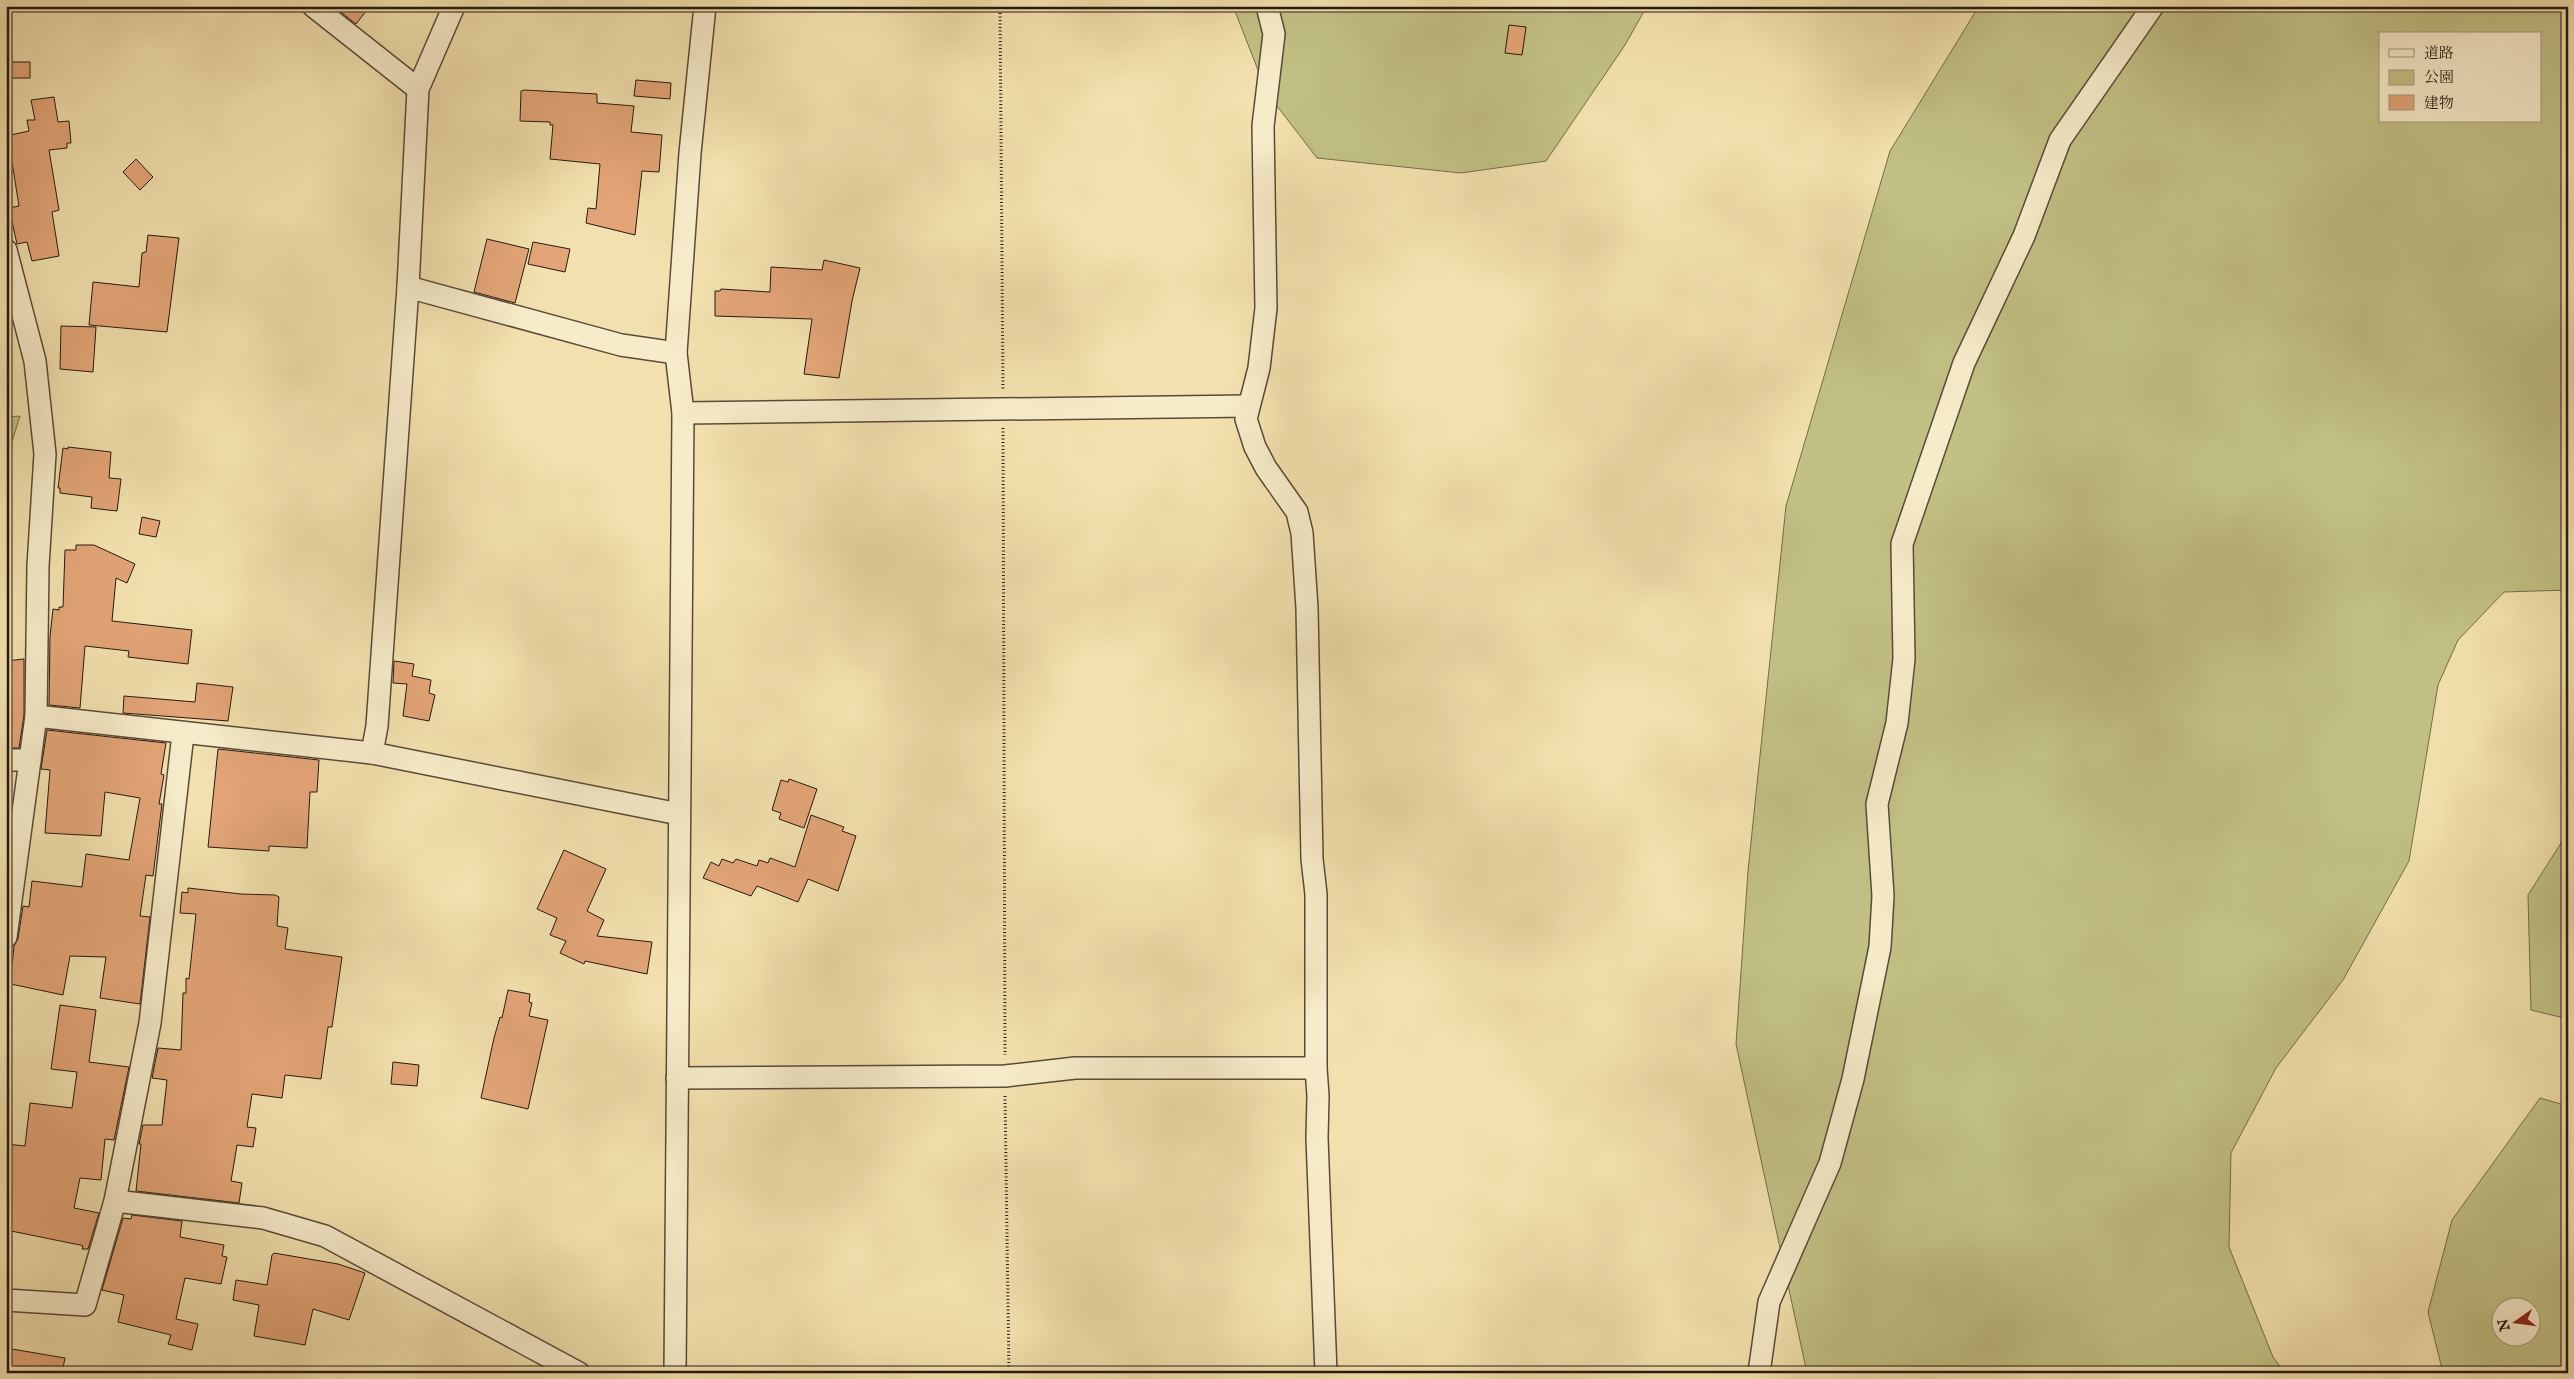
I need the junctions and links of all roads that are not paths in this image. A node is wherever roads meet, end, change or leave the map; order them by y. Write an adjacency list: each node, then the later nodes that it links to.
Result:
1 (313, 6): 6 (street)
2 (454, 6): 6 (street)
3 (705, 6): 9 (street)
4 (1267, 6): 10 (street)
5 (2153, 6): 26 (street)
6 (418, 88): 8 (street)
7 (6, 250): 12 (street)
8 (408, 287): 9 (street); 14 (street)
9 (676, 353): 11 (street)
10 (1249, 406): 11 (street); 19 (street)
11 (683, 412): 17 (street)
12 (36, 716): 13 (street); 16 (street)
13 (183, 734): 14 (street); 21 (street)
14 (372, 753): 17 (street)
15 (6, 760): 16 (street)
16 (30, 760): 18 (street)
17 (679, 814): 20 (street)
18 (6, 937)
19 (1316, 1068): 20 (street); 25 (street)
20 (677, 1078): 24 (street)
21 (115, 1201): 22 (street); 23 (street)
22 (6, 1300)
23 (579, 1373)
24 (675, 1373)
25 (1326, 1373)
26 (1759, 1373)

